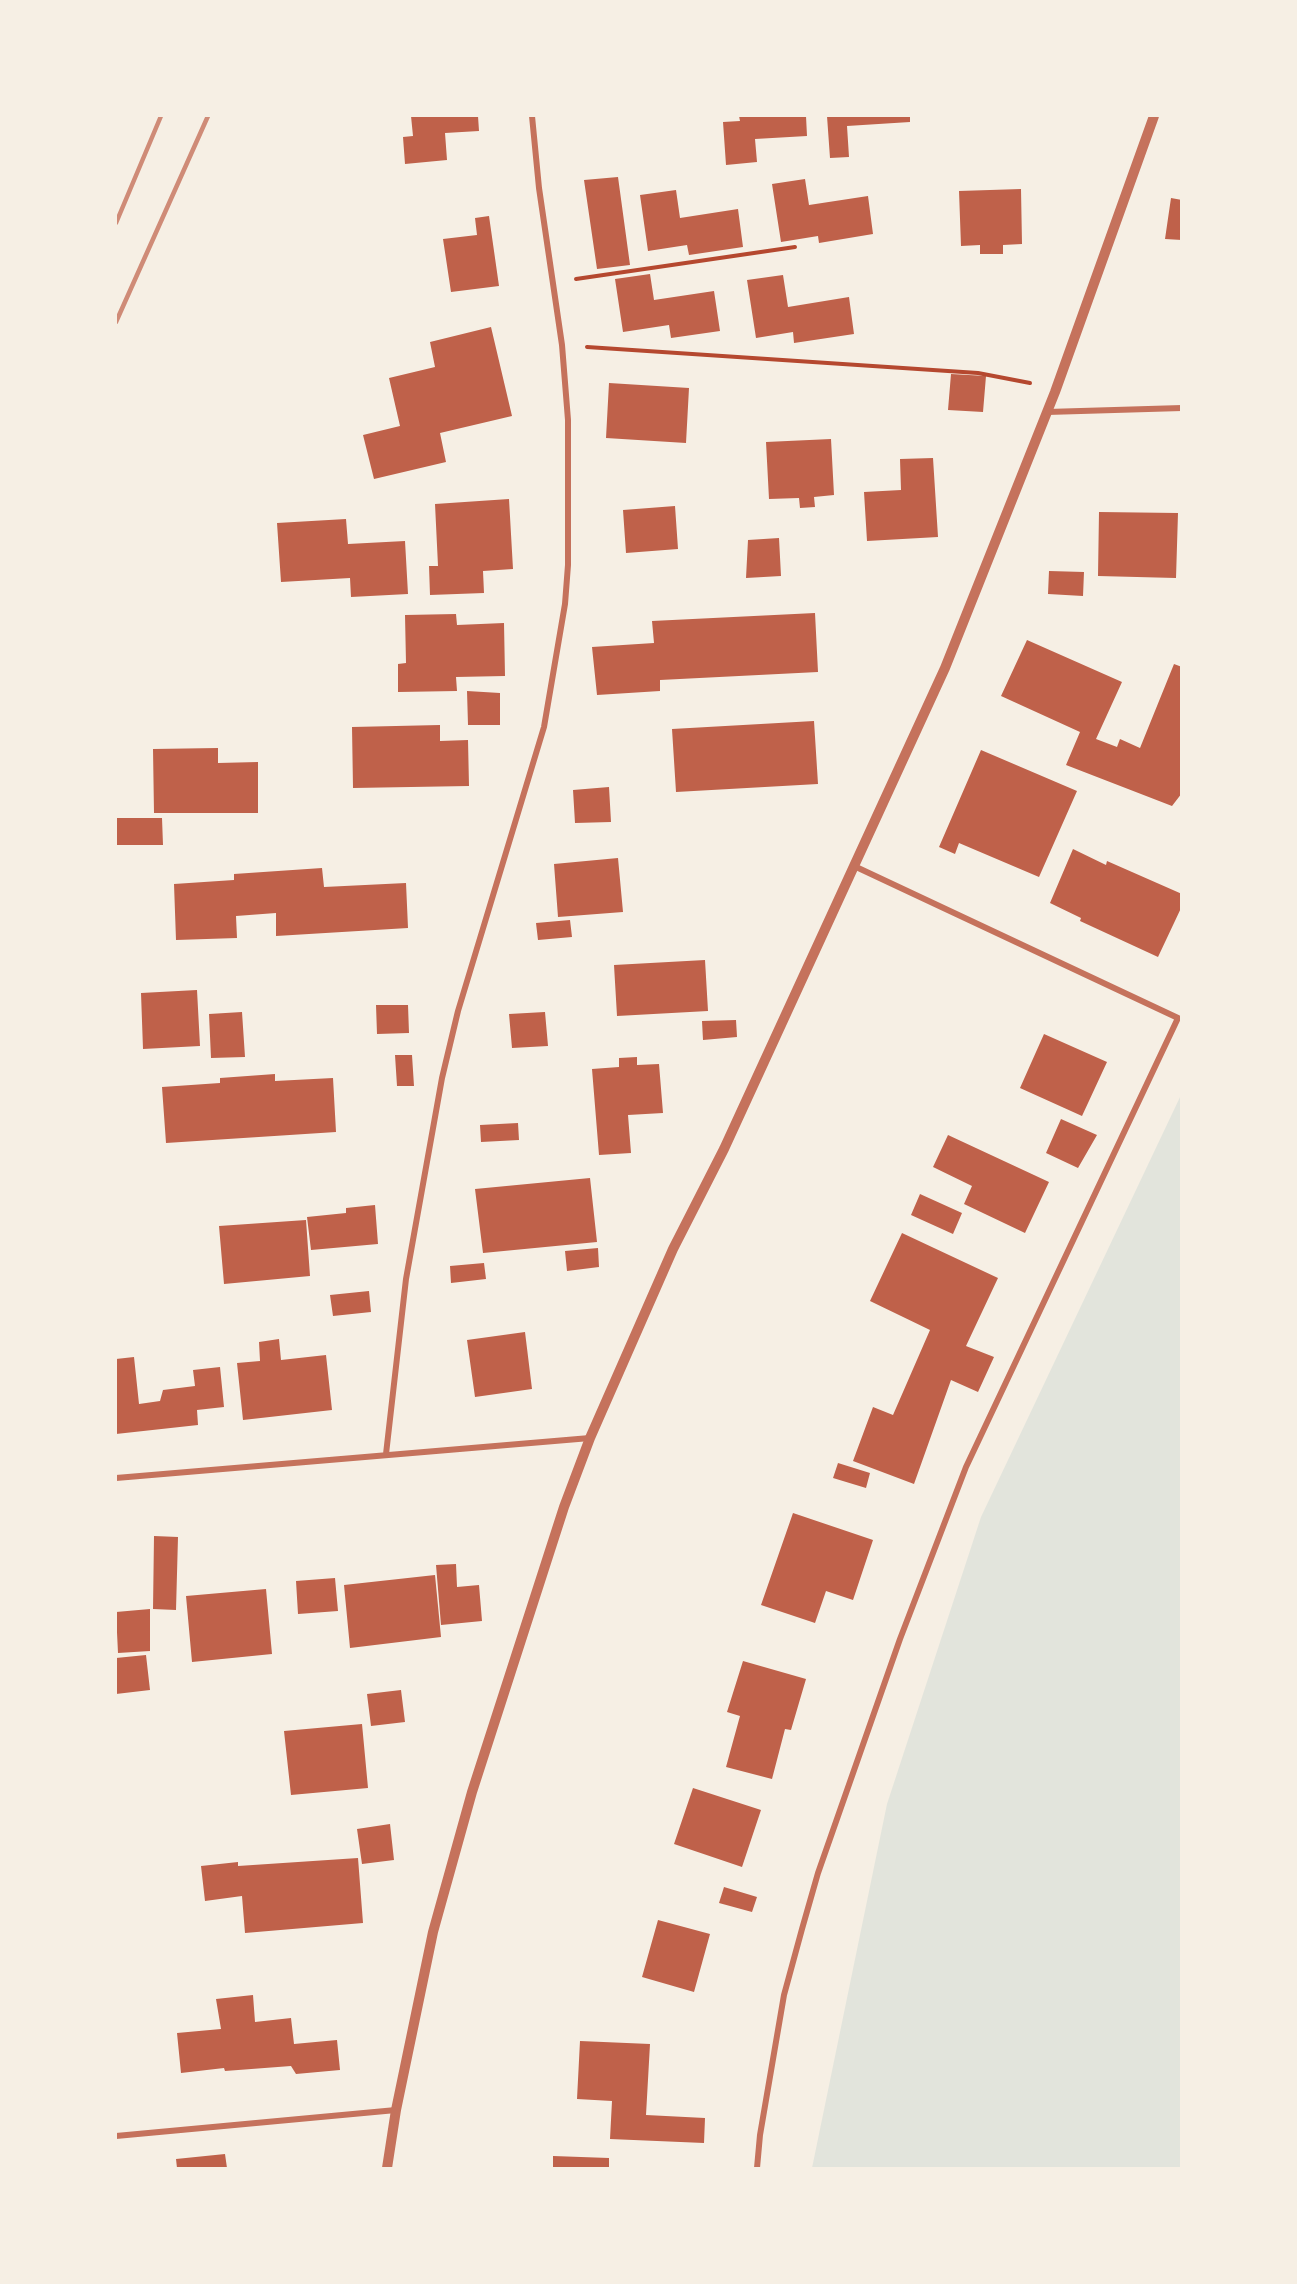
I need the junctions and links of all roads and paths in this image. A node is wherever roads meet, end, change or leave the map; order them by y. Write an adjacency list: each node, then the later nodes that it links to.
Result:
1 (532, 116): 4 (street)
2 (1154, 116): 6 (street)
3 (795, 247): 4 (path)
4 (552, 282): 5 (street)
5 (562, 345): 6 (path); 13 (street)
6 (1056, 387): 8 (street)
7 (1182, 408): 8 (street)
8 (1047, 412): 9 (street)
9 (854, 866): 11 (street); 12 (street)
10 (1182, 1011): 11 (street)
11 (1178, 1018): 18 (street)
12 (590, 1438): 13 (street); 15 (street)
13 (386, 1454): 14 (street)
14 (116, 1478)
15 (396, 2110): 16 (street); 17 (street)
16 (116, 2136)
17 (387, 2169)
18 (757, 2169)

